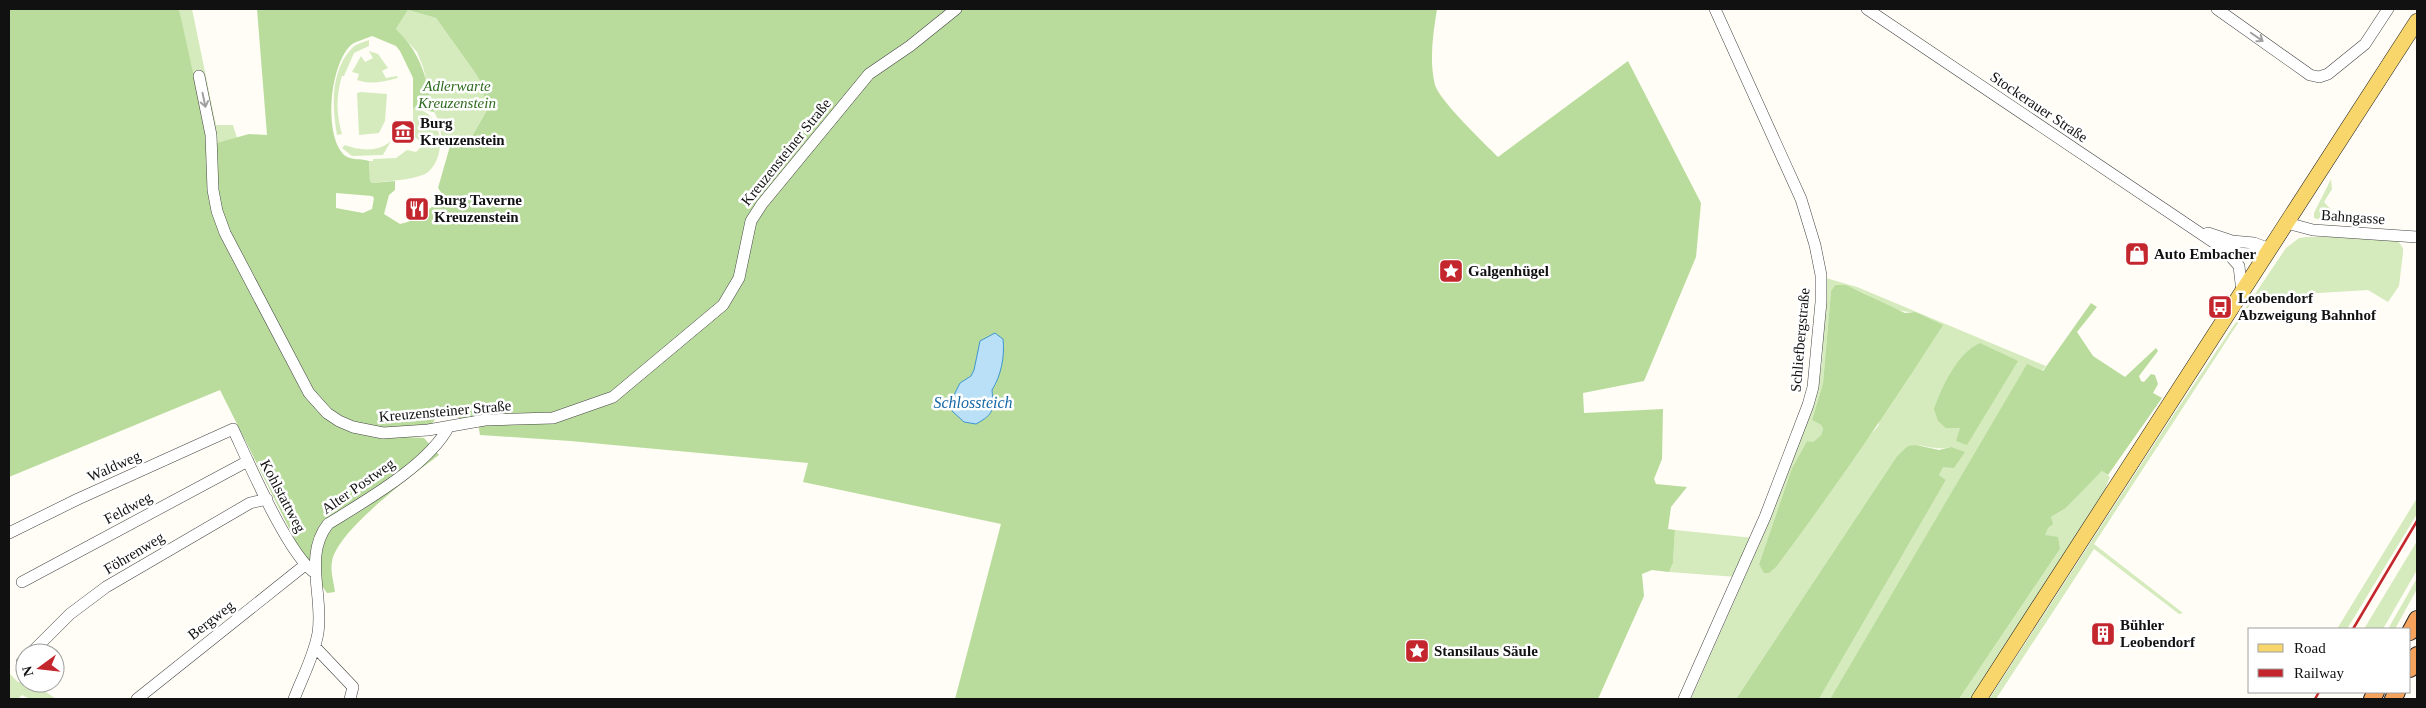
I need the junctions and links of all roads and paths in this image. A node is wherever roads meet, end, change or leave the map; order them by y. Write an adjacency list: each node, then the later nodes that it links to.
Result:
1 (956, 9): 14 (street, Kreuzensteiner Straße)
2 (1715, 9): 31 (street, Schliefbergstraße)
3 (1867, 9): 9 (street, Stockerauer Straße)
4 (2217, 9): 5 (street, one-way to 5)
5 (2388, 9)
6 (2417, 21): 8 (main road)
7 (199, 76): 14 (street, Kreuzensteiner Straße, one-way to 14)
8 (2287, 223): 10 (street, Bahngasse); 11 (main road)
9 (2194, 229): 11 (street, Stockerauer Straße); 12 (street, Stockerauer Straße)
10 (2417, 238)
11 (2270, 249): 12 (street, Stockerauer Straße); 13 (main road)
12 (2225, 250): 13 (street, Stockerauer Straße)
13 (2242, 292): 32 (main road)
14 (449, 426): 20 (street, Alter Postweg)
15 (233, 429): 16 (street, Kohlstattweg); 18 (street, Waldweg)
16 (248, 461): 17 (street, Kohlstattweg); 21 (street, Feldweg)
17 (267, 499): 19 (street, Kohlstattweg); 24 (street, Föhrenweg)
18 (9, 533)
19 (304, 565): 20 (street, Kohlstattweg); 28 (street, Bergweg)
20 (314, 572): 25 (street, Alter Postweg)
21 (22, 582)
22 (2417, 619): 23 (highway)
23 (2411, 630)
24 (41, 643)
25 (315, 647): 29 (street, Alter Postweg); 30 (street)
26 (2417, 655): 27 (highway)
27 (2411, 667)
28 (137, 699)
29 (294, 699)
30 (350, 699)
31 (1684, 699)
32 (1979, 699)

